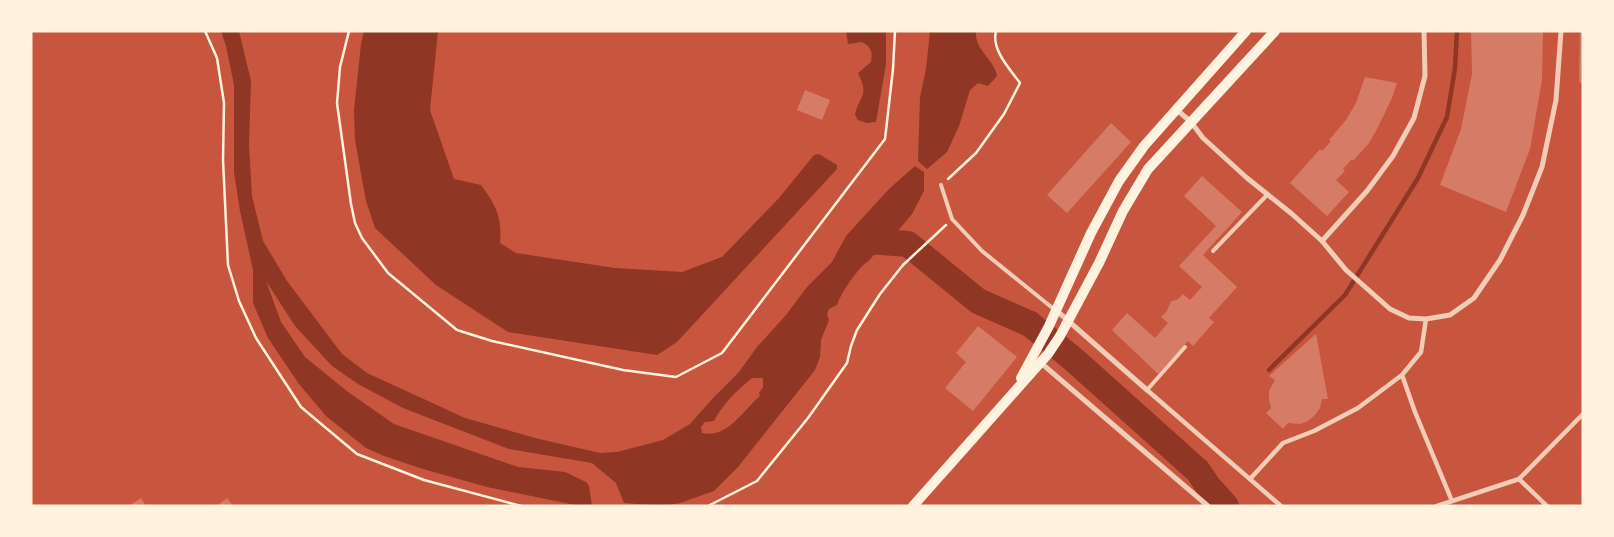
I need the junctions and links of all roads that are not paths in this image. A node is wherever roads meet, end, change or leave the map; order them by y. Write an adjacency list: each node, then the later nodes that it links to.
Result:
1 (1246, 31): 5 (main road)
2 (1275, 31): 6 (main road)
3 (1424, 31): 9 (street)
4 (1561, 31): 12 (street)
5 (1177, 110): 6 (street); 11 (main road)
6 (1191, 122): 8 (street); 13 (main road)
7 (941, 185): 11 (lane)
8 (1267, 195): 9 (street); 10 (lane)
9 (1322, 240): 12 (street)
10 (1213, 251)
11 (1057, 311): 13 (street); 18 (main road)
12 (1426, 319): 16 (street)
13 (1068, 322): 15 (main road); 17 (street)
14 (1185, 347): 17 (lane)
15 (1041, 363): 18 (main road); 24 (street)
16 (1402, 376): 20 (street); 22 (street)
17 (1147, 390): 20 (street)
18 (1010, 396): 23 (main road)
19 (1583, 414): 21 (street)
20 (1250, 479): 25 (street)
21 (1520, 479): 22 (street); 27 (street)
22 (1452, 502): 26 (street)
23 (913, 506)
24 (1208, 506)
25 (1281, 506)
26 (1437, 506)
27 (1546, 506)

